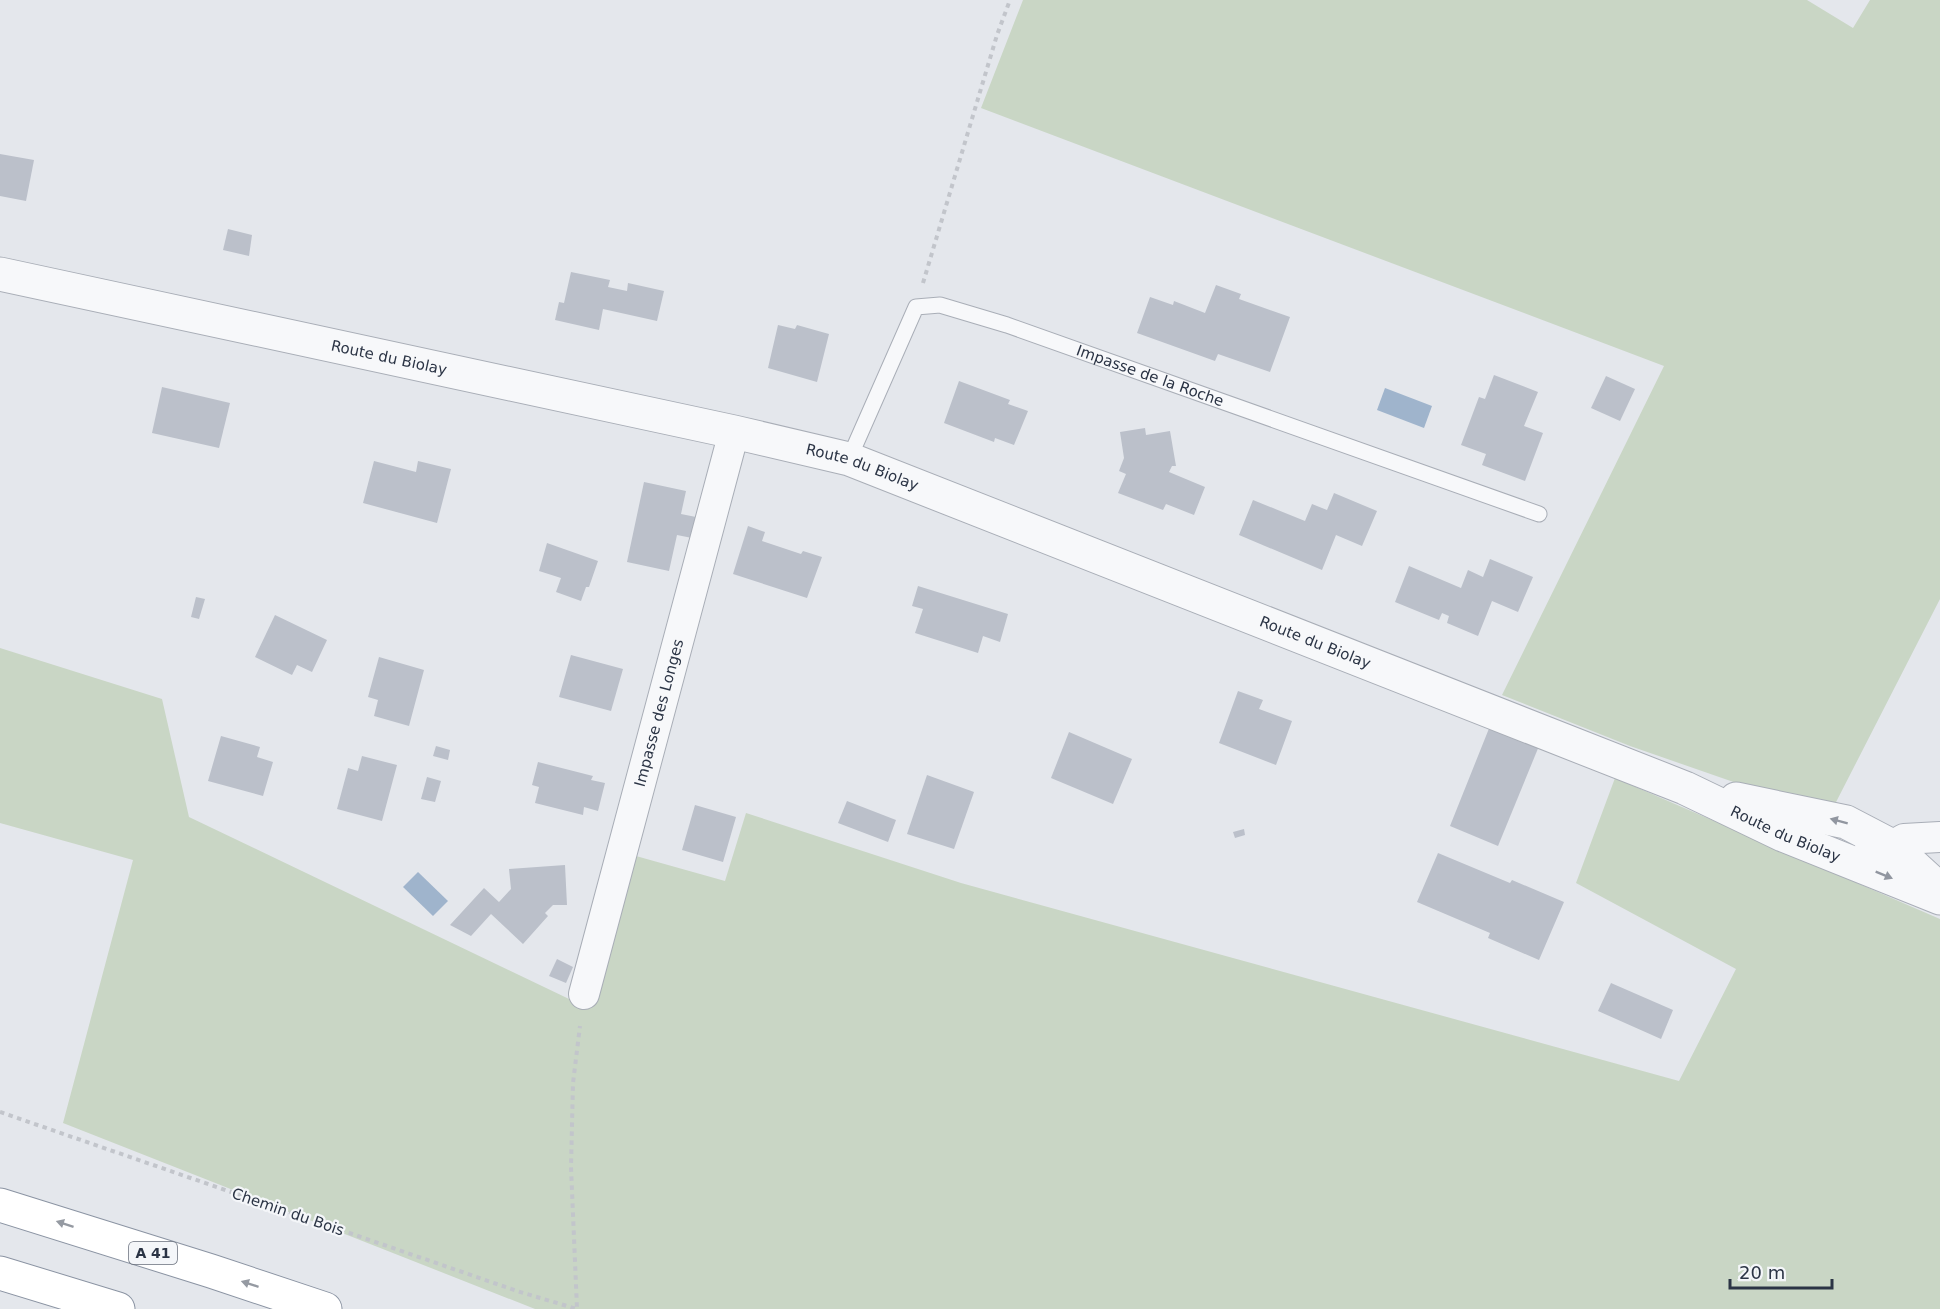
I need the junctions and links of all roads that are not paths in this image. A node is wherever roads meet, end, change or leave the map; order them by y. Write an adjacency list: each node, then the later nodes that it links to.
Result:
1 (0, 274): 2 (street, Route du Biolay)
2 (734, 432): 3 (street, Route du Biolay); 11 (street, Impasse des Longes)
3 (849, 459): 4 (lane, Impasse de la Roche); 5 (street, Route du Biolay)
4 (1539, 514)
5 (1685, 788): 7 (street, Route du Biolay, one-way to 5); 8 (street, Route du Biolay)
6 (1940, 837): 7 (street, Route du Biolay)
7 (1892, 846): 8 (street, Route du Biolay); 9 (street)
8 (1830, 853): 10 (street, one-way to 10)
9 (1940, 890)
10 (1940, 898)
11 (584, 994)
12 (0, 1205): 15 (highway, A 41, one-way to 12)
13 (0, 1273): 14 (highway)
14 (118, 1309)
15 (325, 1309)

